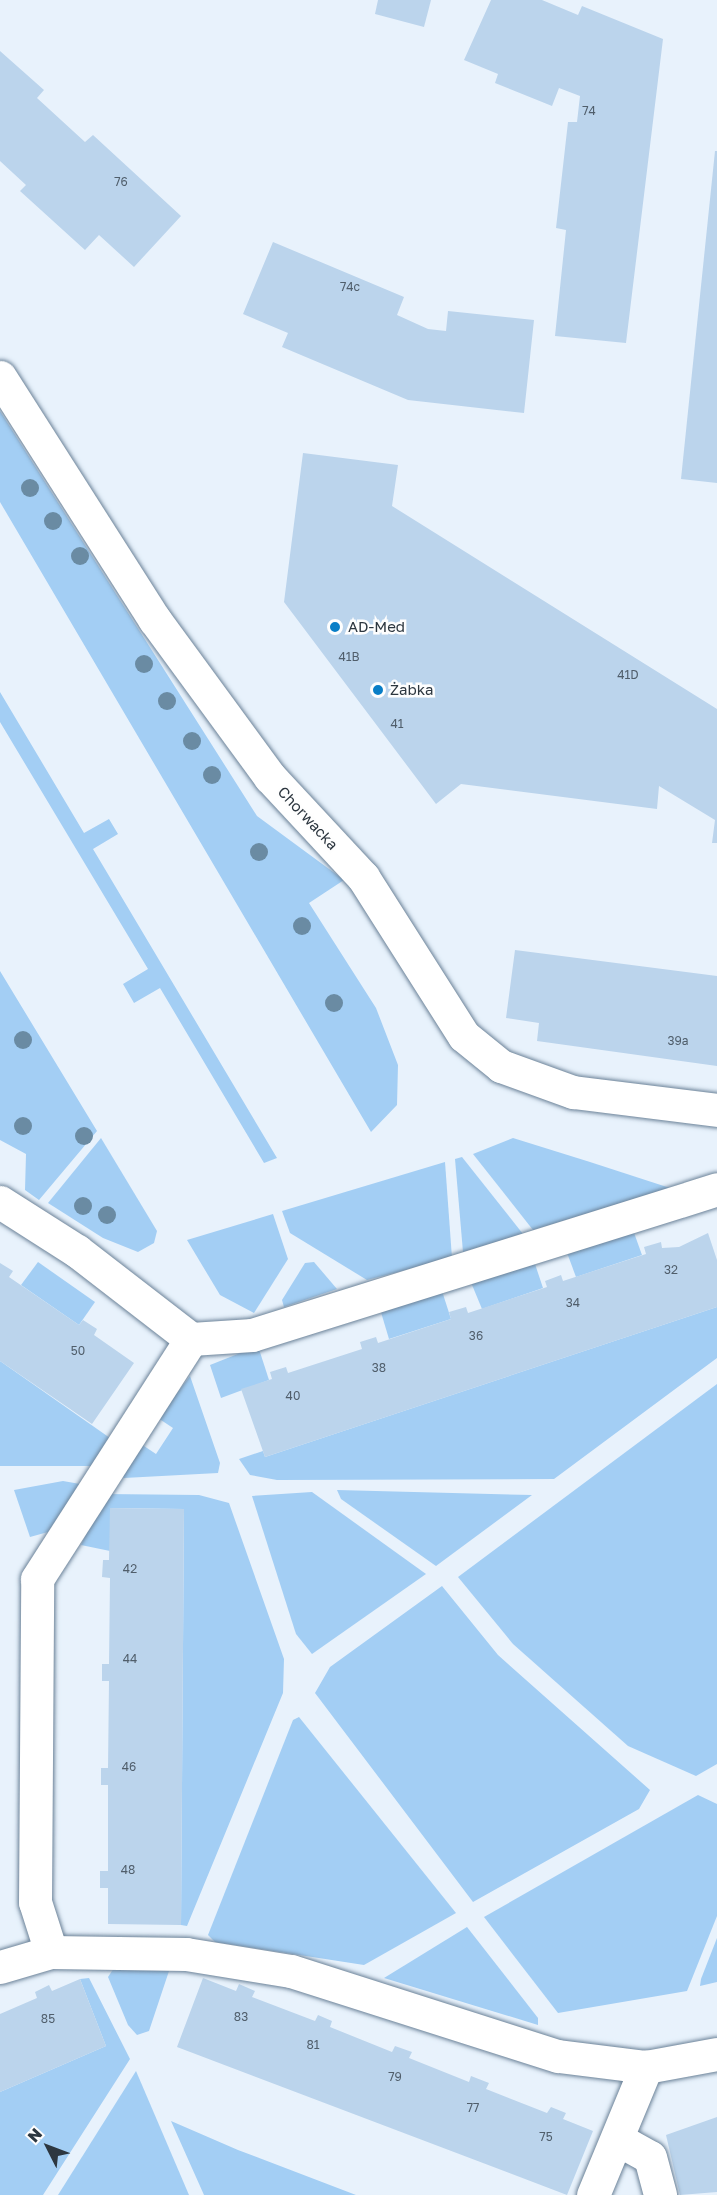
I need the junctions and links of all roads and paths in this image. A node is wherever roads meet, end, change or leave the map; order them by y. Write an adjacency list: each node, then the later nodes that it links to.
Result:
1 (0, 377): 2 (street, Chorwacka)
2 (717, 1110)
3 (717, 1189): 5 (street)
4 (0, 1202): 5 (street)
5 (191, 1339): 6 (street)
6 (51, 1952): 7 (street); 9 (street)
7 (0, 1967)
8 (717, 2054): 9 (street)
9 (646, 2067): 10 (street)
10 (619, 2140): 11 (street); 12 (street)
11 (593, 2195)
12 (660, 2195)

